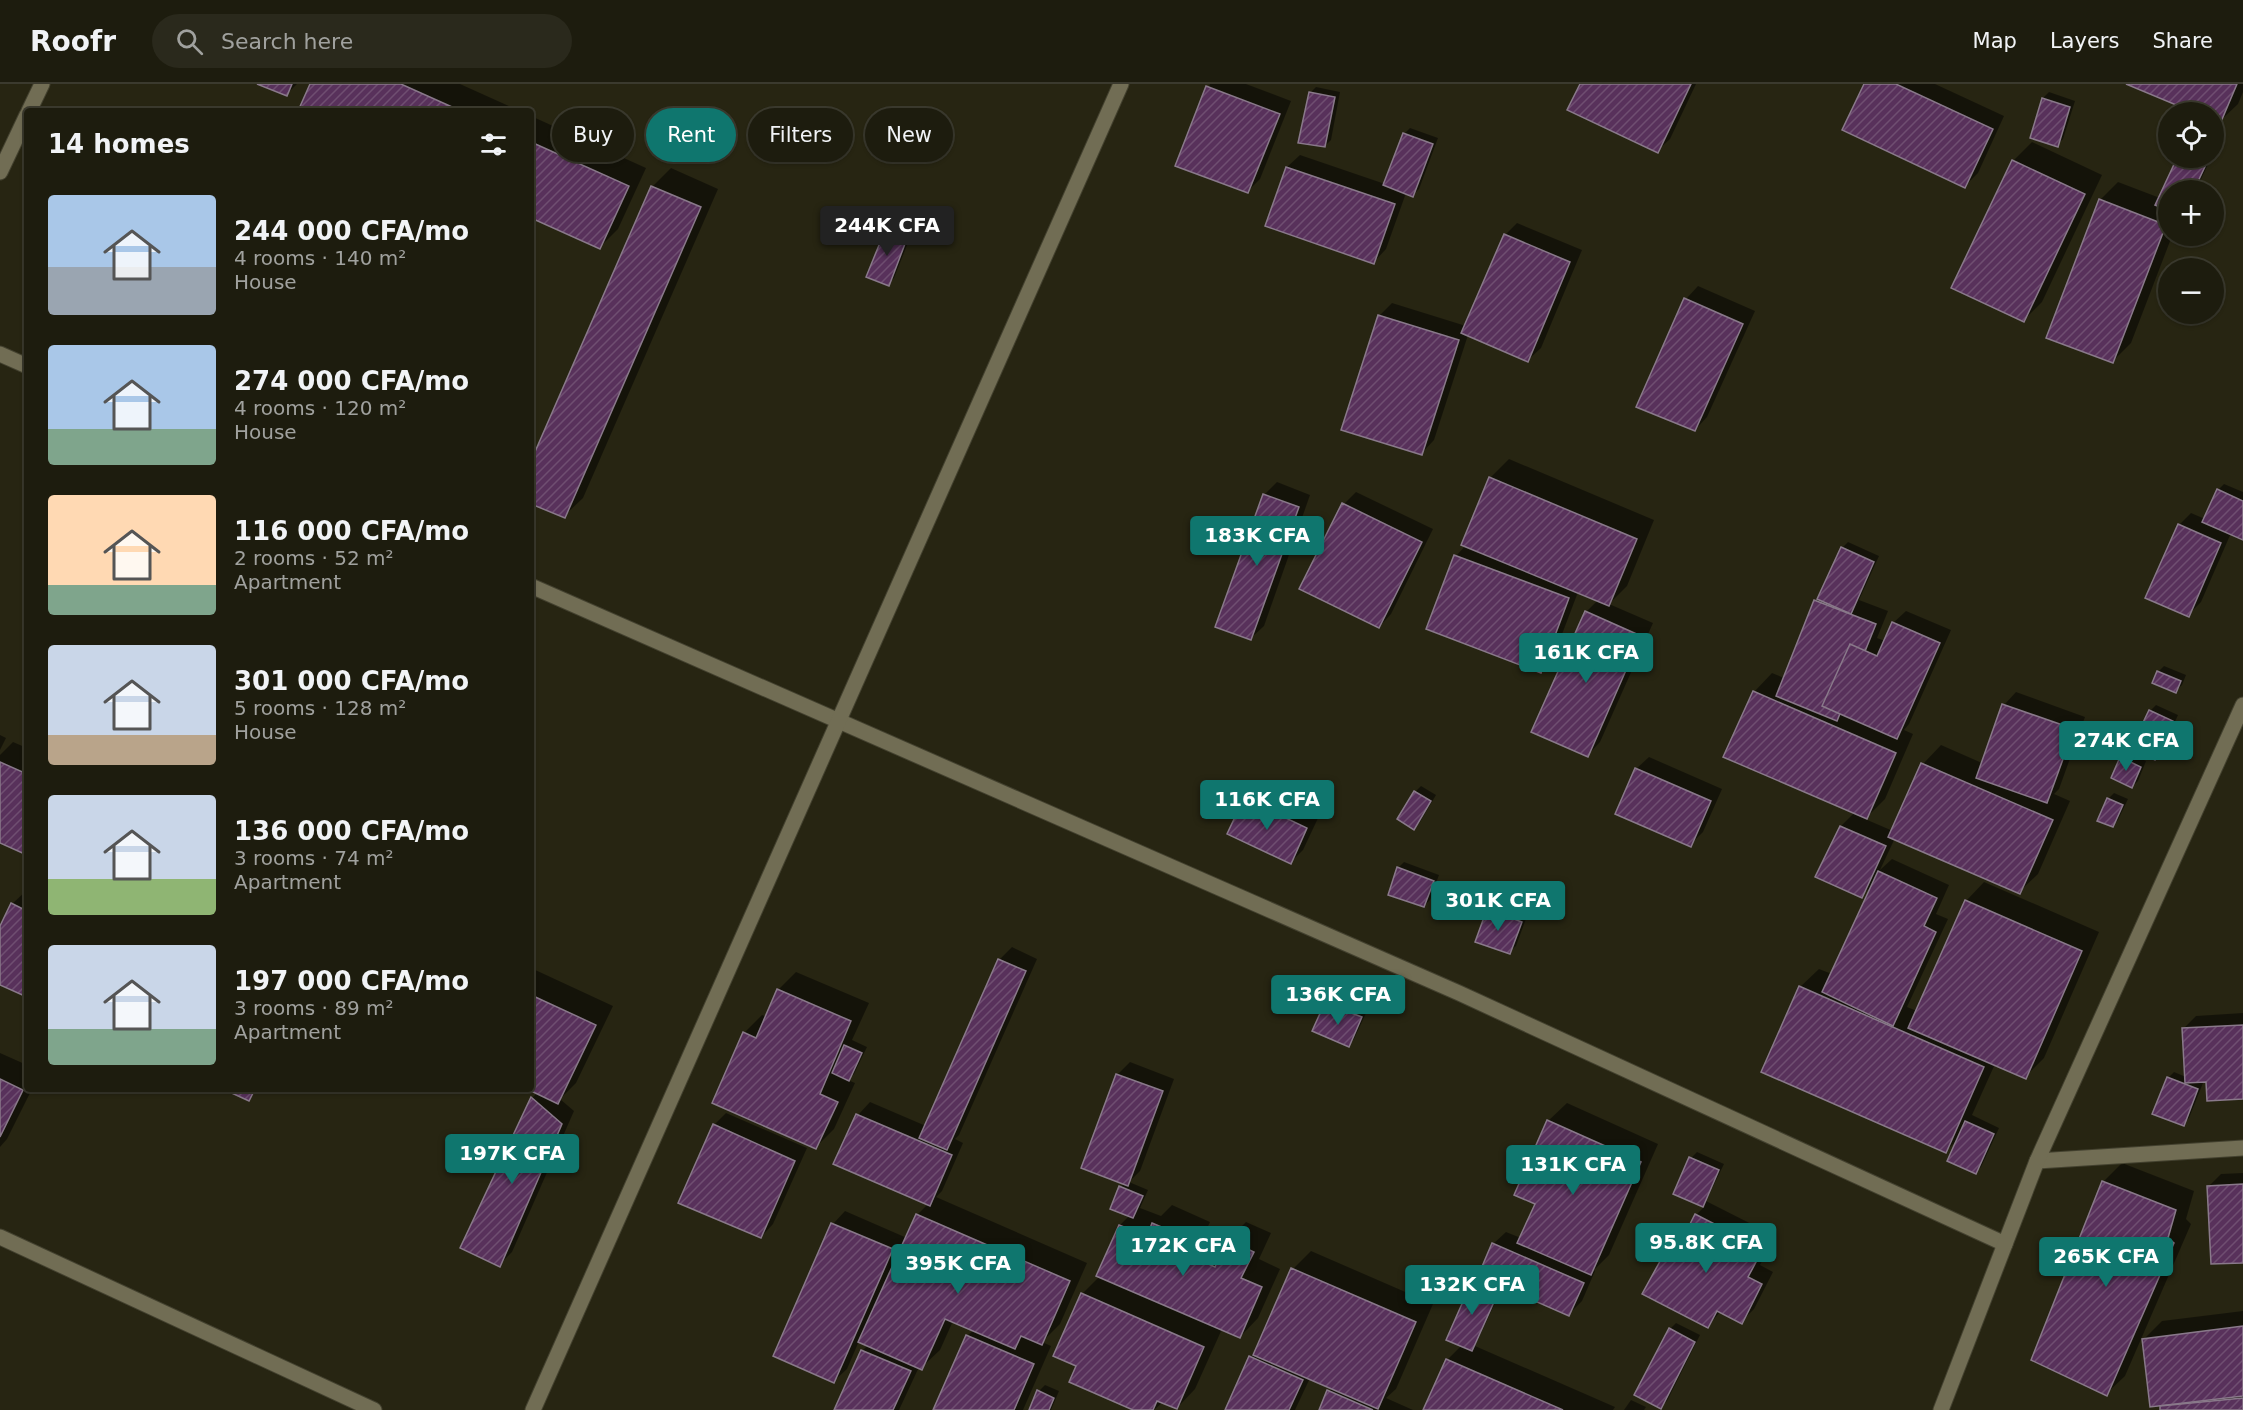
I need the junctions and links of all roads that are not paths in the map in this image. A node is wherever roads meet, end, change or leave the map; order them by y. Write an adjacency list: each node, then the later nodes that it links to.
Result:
1 (42, 84): 3 (street)
2 (1121, 84): 10 (street)
3 (30, 108)
4 (24, 121): 5 (street)
5 (0, 172)
6 (0, 354): 7 (street)
7 (24, 365)
8 (534, 587): 10 (street)
9 (2243, 705): 12 (street)
10 (839, 721): 14 (street); 16 (street)
11 (2243, 1148): 12 (street)
12 (2037, 1161): 14 (street)
13 (0, 1237): 15 (street)
14 (2004, 1244): 17 (street)
15 (374, 1410)
16 (533, 1410)
17 (1941, 1410)

